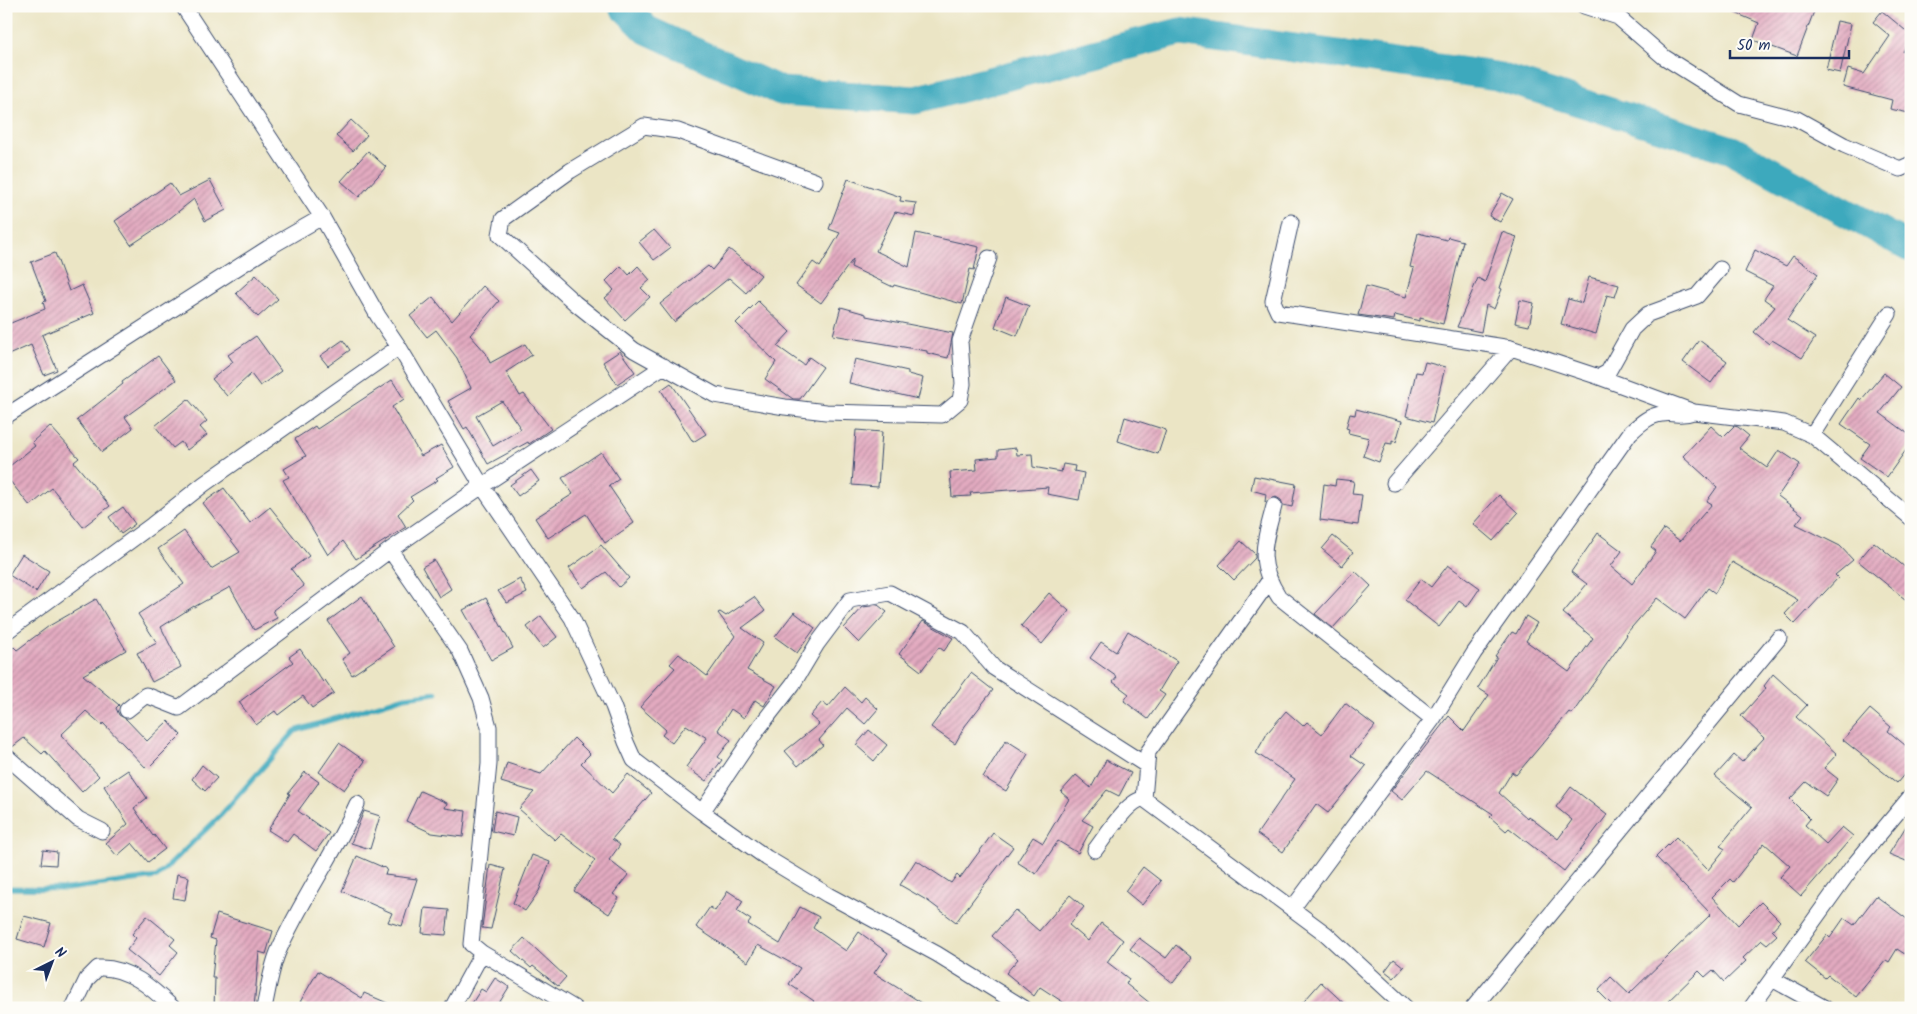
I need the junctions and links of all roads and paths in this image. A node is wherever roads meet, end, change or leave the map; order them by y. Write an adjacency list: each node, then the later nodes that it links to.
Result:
1 (183, 6): 5 (street)
2 (1584, 6): 3 (street)
3 (1911, 164)
4 (815, 181): 12 (street)
5 (322, 218): 10 (street); 15 (street)
6 (1291, 222): 11 (street)
7 (989, 258): 12 (street)
8 (1720, 269): 13 (street)
9 (1889, 314): 16 (street)
10 (399, 347): 18 (street); 23 (street)
11 (1511, 348): 13 (street); 17 (street)
12 (664, 366): 18 (street)
13 (1599, 377): 14 (street)
14 (1694, 412): 16 (street); 26 (street)
15 (6, 416)
16 (1812, 435): 20 (street)
17 (1394, 483)
18 (482, 486): 21 (street); 32 (street)
19 (1274, 506): 22 (street)
20 (1911, 518)
21 (390, 550): 25 (street); 36 (street)
22 (1269, 581): 26 (street); 28 (street)
23 (6, 632)
24 (1779, 638): 45 (street)
25 (127, 710)
26 (1433, 719): 35 (street)
27 (6, 756): 33 (street)
28 (1146, 765): 30 (street); 32 (street)
29 (1911, 796): 37 (street)
30 (1144, 799): 34 (street); 35 (street)
31 (357, 804): 40 (street)
32 (702, 812): 43 (street)
33 (102, 831)
34 (1095, 850)
35 (1292, 909): 44 (street)
36 (482, 953): 41 (street); 42 (street)
37 (1772, 979): 46 (street); 47 (street)
38 (73, 1008): 39 (street)
39 (173, 1008)
40 (264, 1008)
41 (452, 1008)
42 (574, 1008)
43 (1024, 1008)
44 (1406, 1008)
45 (1474, 1008)
46 (1752, 1008)
47 (1825, 1008)

